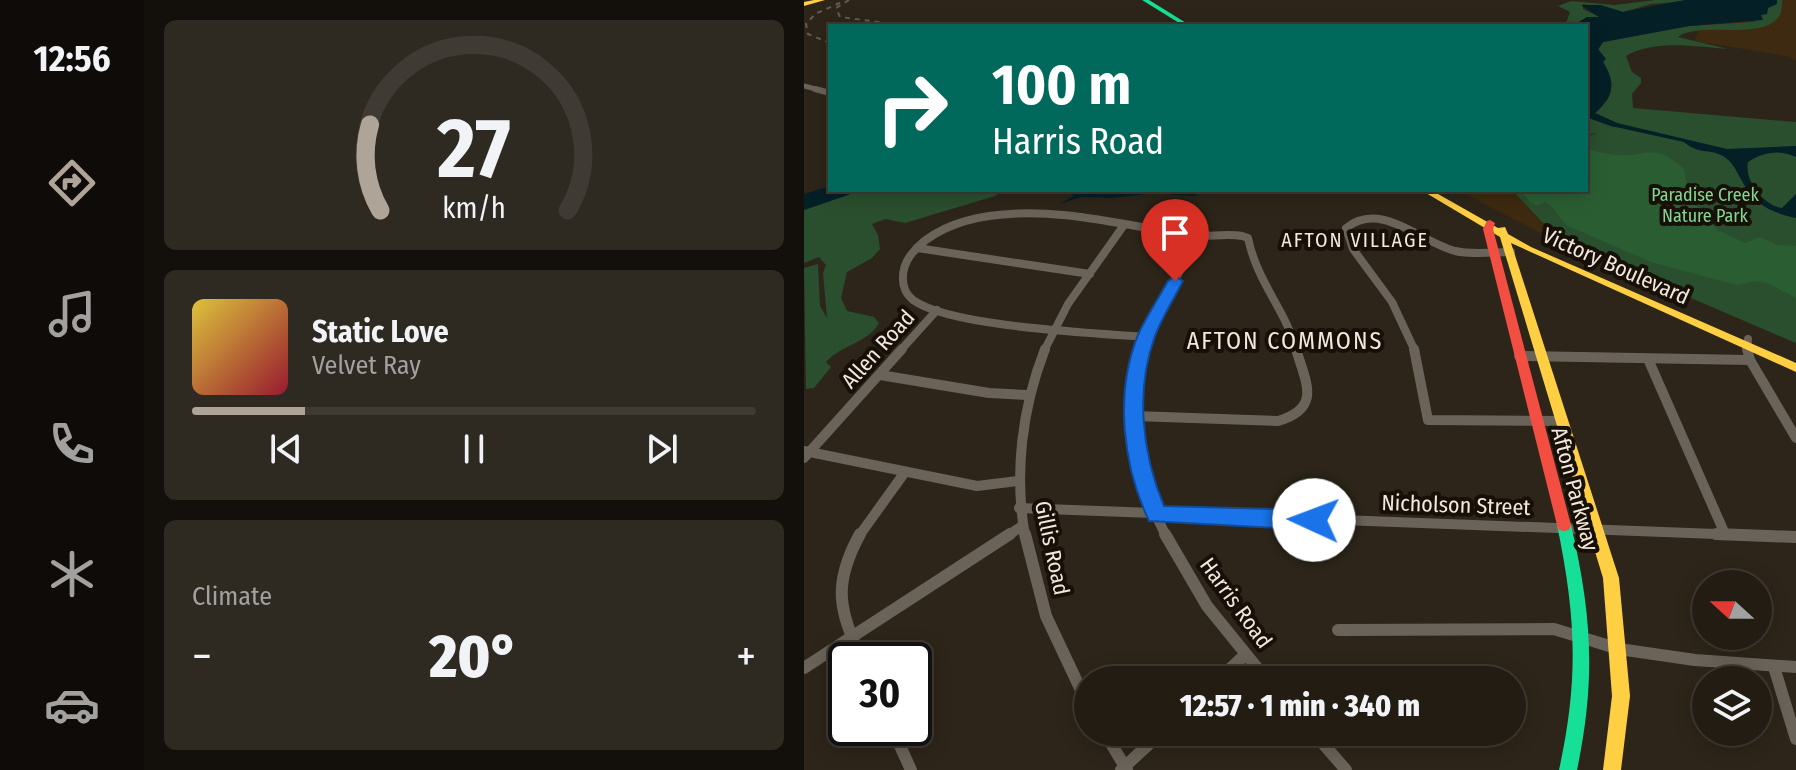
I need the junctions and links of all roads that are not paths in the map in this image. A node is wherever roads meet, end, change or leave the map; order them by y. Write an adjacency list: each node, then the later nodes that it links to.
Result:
1 (822, 0): 4 (street)
2 (1137, 0): 5 (street)
3 (1145, 0): 6 (street)
4 (804, 4)
5 (1175, 24)
6 (1185, 24)
7 (804, 86): 8 (street)
8 (828, 92)
9 (1429, 192): 12 (street, Victory Boulevard)
10 (1439, 192): 12 (street, Victory Boulevard)
11 (1124, 225): 13 (street); 15 (street); 17 (street, Gillis Road)
12 (1489, 226): 14 (street, Victory Boulevard); 16 (street, Afton Parkway)
13 (1199, 236): 20 (street, Harris Road); 30 (street)
14 (1507, 240): 16 (street); 21 (street, Victory Boulevard); 23 (street, Afton Parkway)
15 (917, 248): 17 (street); 18 (street, Allen Road)
16 (1494, 253): 22 (street, Afton Parkway); 31 (street)
17 (1090, 274): 19 (street, Gillis Road)
18 (937, 310): 19 (street); 28 (street, Allen Road)
19 (1053, 329): 20 (street); 29 (street, Gillis Road)
20 (1146, 337): 30 (street, Harris Road)
21 (1747, 342): 25 (street, Victory Boulevard); 26 (street); 27 (street, Victory Boulevard)
22 (1519, 356): 23 (street); 31 (street, Afton Parkway)
23 (1544, 356): 24 (street); 32 (street, Afton Parkway)
24 (1648, 359): 26 (street); 42 (street)
25 (1796, 359)
26 (1750, 360): 33 (street)
27 (1796, 368)
28 (880, 375): 29 (street); 34 (street, Allen Road)
29 (1028, 395): 36 (street, Gillis Road)
30 (1134, 416): 38 (street, Harris Road)
31 (1536, 421): 32 (street); 40 (street, Afton Parkway)
32 (1563, 421): 41 (street, Afton Parkway)
33 (1796, 438)
34 (806, 454): 35 (street)
35 (905, 472): 36 (street); 45 (street)
36 (1018, 481): 37 (street, Gillis Road)
37 (1019, 508): 38 (street, Nicholson Street); 39 (street, Gillis Road)
38 (1157, 515): 40 (street, Nicholson Street); 49 (street, Harris Road)
39 (1022, 526): 45 (street); 55 (street, Gillis Road)
40 (1566, 528): 41 (street, Nicholson Street); 46 (street, Afton Parkway)
41 (1597, 530): 42 (street, Nicholson Street); 48 (street, Afton Parkway)
42 (1725, 534): 43 (street, Nicholson Street)
43 (1796, 537)
44 (1338, 630): 46 (street)
45 (851, 637): 47 (street); 54 (street)
46 (1585, 638): 48 (street); 64 (street, Afton Parkway)
47 (853, 642)
48 (1619, 649): 52 (street); 65 (street, Afton Parkway)
49 (1245, 655): 50 (street); 51 (street, Harris Road)
50 (1233, 666)
51 (1255, 666)
52 (1774, 667): 53 (street); 56 (street)
53 (1796, 667)
54 (804, 668)
55 (1074, 680)
56 (1796, 739)
57 (900, 746): 62 (street)
58 (1112, 746): 61 (street)
59 (1148, 746): 61 (street)
60 (1325, 746): 63 (street)
61 (1124, 769)
62 (911, 770)
63 (1346, 770)
64 (1568, 770)
65 (1612, 770)

